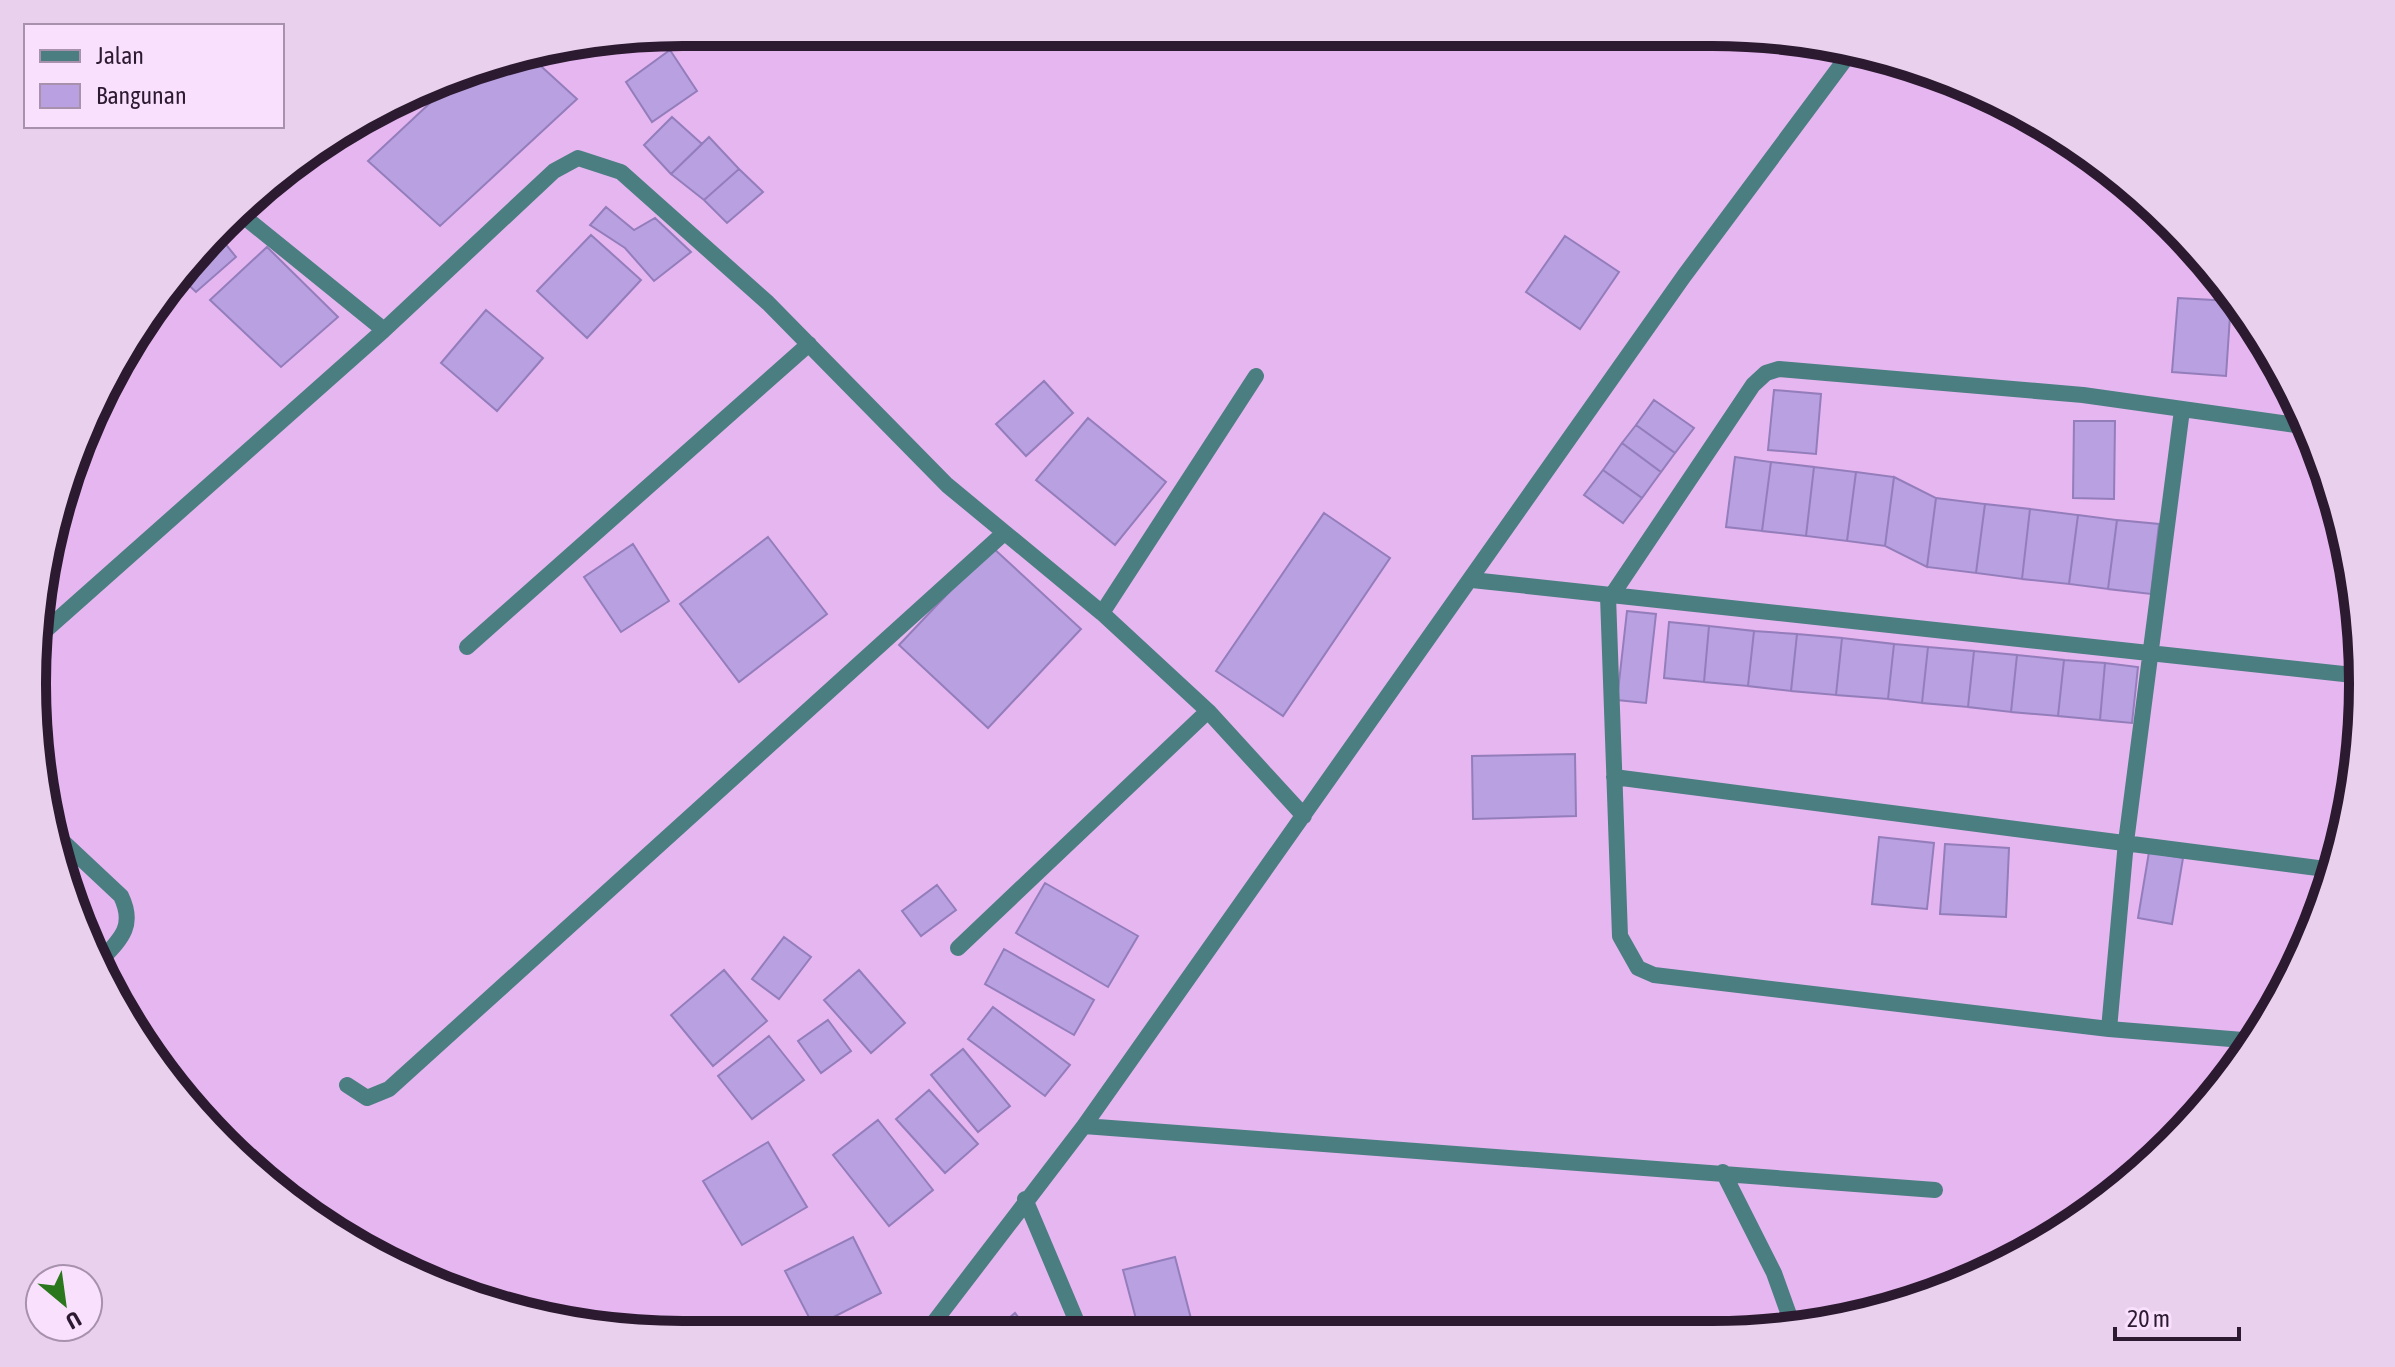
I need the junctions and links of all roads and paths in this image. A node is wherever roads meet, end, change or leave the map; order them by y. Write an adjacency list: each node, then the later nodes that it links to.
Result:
1 (1845, 60): 9 (street)
2 (247, 219): 3 (street)
3 (384, 330): 4 (street); 12 (street)
4 (809, 344): 8 (street); 13 (street)
5 (1256, 376): 11 (street)
6 (2182, 410): 7 (street); 10 (street); 14 (street)
7 (2293, 425)
8 (1004, 533): 11 (street); 26 (street)
9 (1472, 580): 10 (street); 18 (street)
10 (1610, 596): 14 (street); 17 (street)
11 (1102, 613): 16 (street)
12 (48, 628)
13 (467, 647)
14 (2149, 654): 15 (street); 19 (street)
15 (2349, 675)
16 (1208, 711): 18 (street); 22 (street)
17 (1614, 777): 19 (street); 24 (street)
18 (1304, 816): 27 (street)
19 (2126, 842): 21 (street); 24 (street)
20 (67, 846): 23 (street)
21 (2321, 868)
22 (958, 948)
23 (107, 954)
24 (2109, 1029): 25 (street)
25 (2241, 1040)
26 (347, 1085)
27 (1084, 1126): 28 (street); 30 (street)
28 (1723, 1172): 29 (street); 31 (street)
29 (1935, 1190)
30 (1025, 1199): 32 (street); 33 (street)
31 (1790, 1317)
32 (935, 1321)
33 (1077, 1321)

